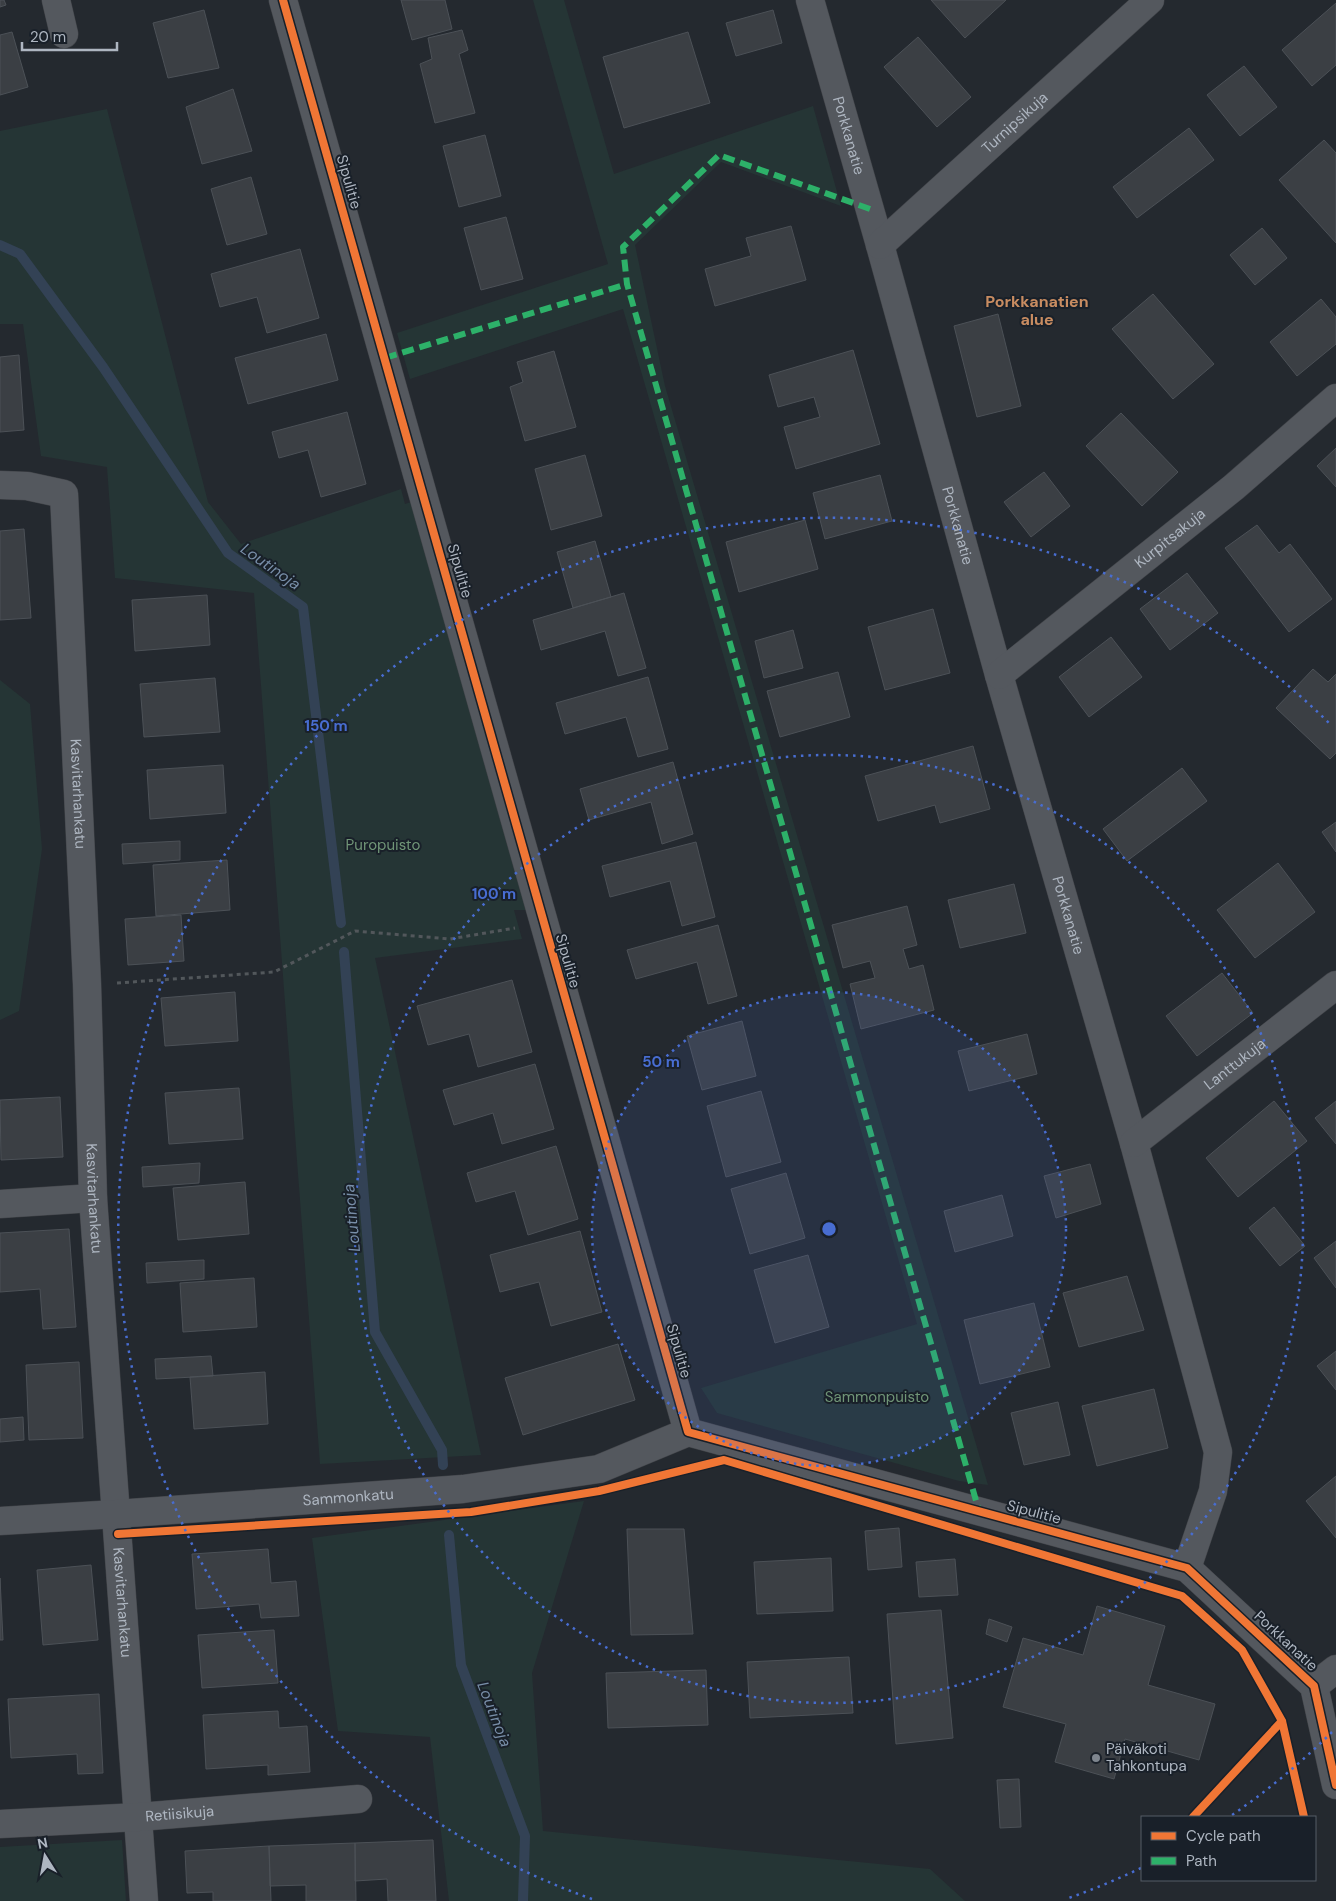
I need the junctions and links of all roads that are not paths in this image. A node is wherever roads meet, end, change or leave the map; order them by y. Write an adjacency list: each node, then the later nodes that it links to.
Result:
1 (56, 0): 5 (street)
2 (283, 0): 14 (street, Sipulitie)
3 (810, 0): 6 (street, Porkkanatie)
4 (1150, 0): 6 (street, Turnipsikuja)
5 (64, 34)
6 (880, 245): 9 (street, Porkkanatie)
7 (1336, 398): 9 (street, Kurpitsakuja)
8 (0, 485): 12 (street, Kasvitarhankatu)
9 (999, 675): 11 (street, Porkkanatie)
10 (1336, 986): 11 (street, Lanttukuja)
11 (1134, 1143): 17 (street, Porkkanatie)
12 (93, 1198): 13 (street); 15 (street, Kasvitarhankatu)
13 (0, 1204)
14 (688, 1432): 15 (street, Sammonkatu); 17 (street, Sipulitie)
15 (116, 1514): 16 (street, Sammonkatu); 22 (street, Kasvitarhankatu)
16 (0, 1521)
17 (1187, 1568): 19 (street, Porkkanatie)
18 (1336, 1669): 19 (street)
19 (1314, 1686): 20 (street, Porkkanatie)
20 (1336, 1784)
21 (358, 1799): 22 (street, Retiisikuja)
22 (139, 1817): 23 (street, Retiisikuja); 24 (street, Kasvitarhankatu)
23 (0, 1824)
24 (144, 1901)

